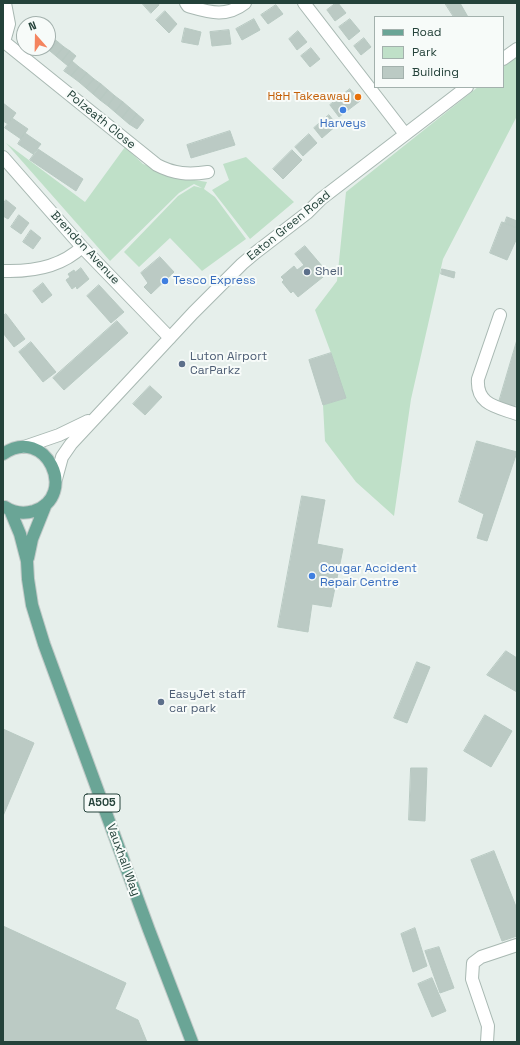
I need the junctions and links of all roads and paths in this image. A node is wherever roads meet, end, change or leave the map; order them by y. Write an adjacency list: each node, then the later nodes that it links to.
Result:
1 (5, 3): 5 (street)
2 (186, 3): 3 (street)
3 (245, 3)
4 (304, 3): 9 (street)
5 (4, 42): 11 (street, Polzeath Close)
6 (517, 49): 7 (street)
7 (504, 59)
8 (466, 88): 9 (street, Eaton Green Road)
9 (405, 134): 15 (street, Eaton Green Road)
10 (3, 157): 12 (street, Brendon Avenue)
11 (208, 172)
12 (82, 248): 13 (street); 15 (street, Brendon Avenue)
13 (3, 271)
14 (500, 315): 16 (street)
15 (170, 338): 17 (street, Eaton Green Road)
16 (517, 414)
17 (94, 418): 19 (street, Eaton Green Road); 21 (street, Eaton Green Road)
18 (3, 444): 19 (main road)
19 (20, 447): 20 (main road); 21 (main road)
20 (3, 454)
21 (56, 479): 22 (main road, Vauxhall Way)
22 (46, 504): 23 (main road); 24 (main road, Vauxhall Way / A505)
23 (5, 508): 24 (main road, Vauxhall Way / A505)
24 (27, 561): 26 (main road, Vauxhall Way / A505)
25 (517, 945): 27 (street)
26 (192, 1042)
27 (487, 1042)

